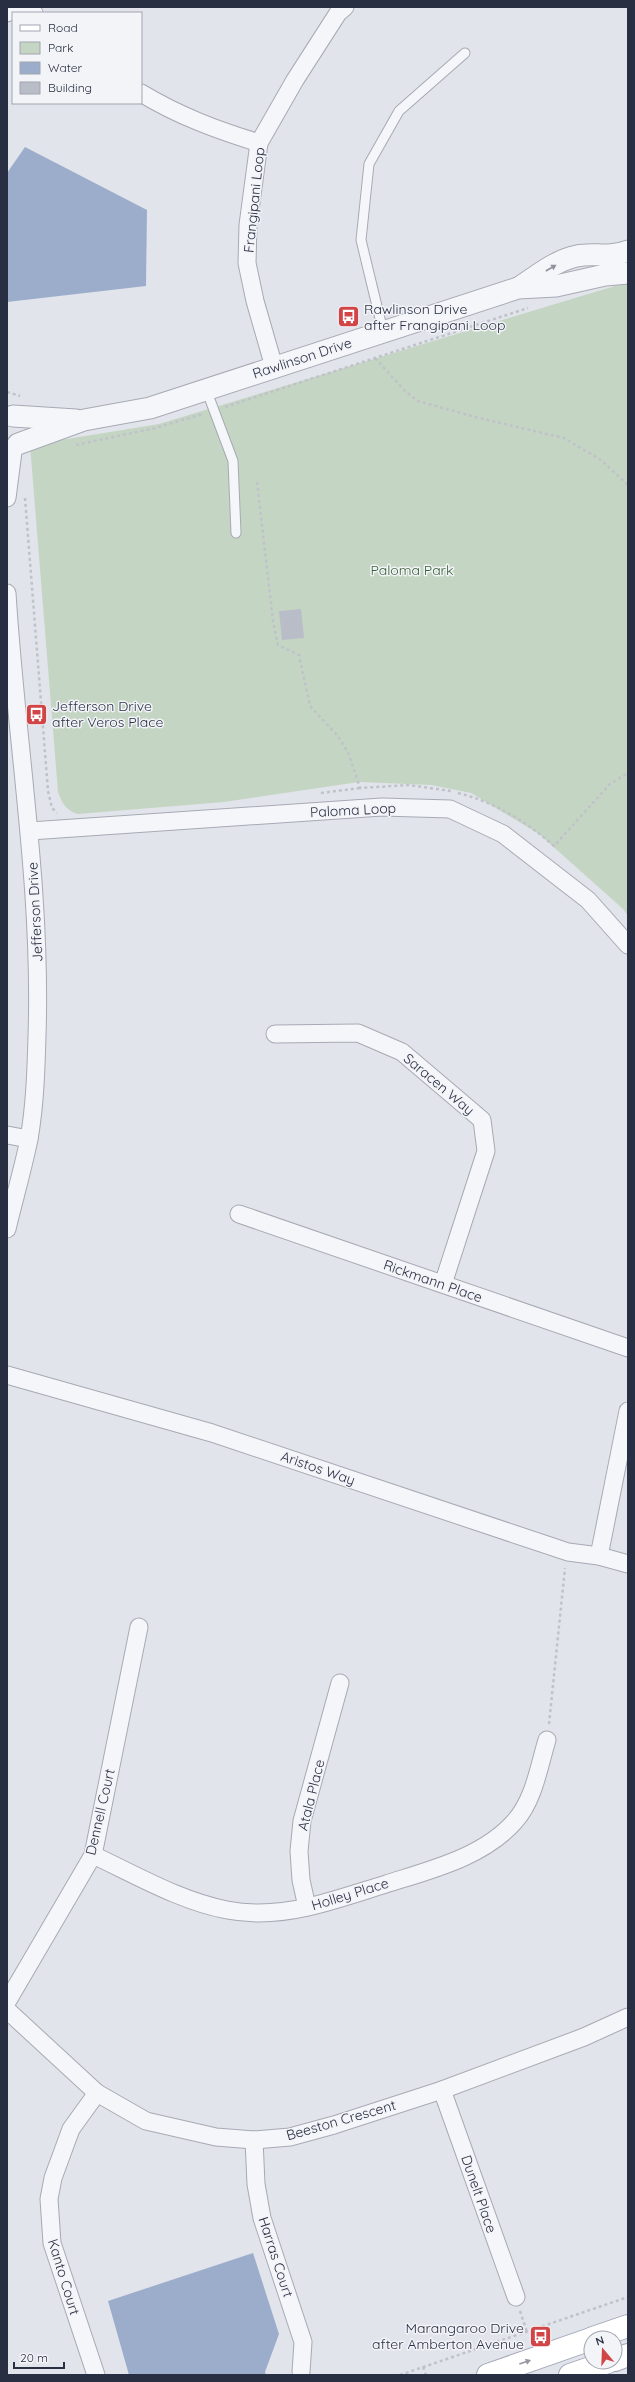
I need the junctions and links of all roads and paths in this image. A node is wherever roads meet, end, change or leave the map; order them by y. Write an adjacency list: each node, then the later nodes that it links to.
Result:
1 (13, 7): 3 (street)
2 (338, 9): 6 (street, Frangipani Loop)
3 (7, 13)
4 (466, 53): 10 (lane)
5 (142, 94): 6 (street)
6 (259, 143): 12 (street, Frangipani Loop)
7 (628, 251): 9 (street, Rawlinson Drive, one-way to 7)
8 (628, 273): 9 (street, Rawlinson Drive)
9 (518, 288): 10 (street, Rawlinson Drive)
10 (383, 331): 12 (street, Rawlinson Drive)
11 (375, 358): 18 (path)
12 (274, 367): 13 (street, Rawlinson Drive)
13 (206, 389): 15 (street, Rawlinson Drive); 21 (lane)
14 (10, 413): 15 (street, Rawlinson Drive); 16 (street, Rawlinson Drive)
15 (84, 420): 16 (street, Rawlinson Drive)
16 (13, 451): 20 (street)
17 (257, 482): 25 (path)
18 (628, 485)
19 (25, 496): 27 (path)
20 (7, 498)
21 (236, 533)
22 (7, 593): 23 (street, Jefferson Drive)
23 (9, 647): 28 (street, Jefferson Drive)
24 (628, 773): 25 (path)
25 (360, 788): 26 (path)
26 (314, 794)
27 (63, 817)
28 (30, 830): 29 (street, Paloma Loop); 32 (street, Jefferson Drive)
29 (628, 945)
30 (275, 1034): 35 (street, Saracen Way)
31 (7, 1135): 32 (street)
32 (29, 1139): 34 (street, Jefferson Drive)
33 (239, 1214): 35 (street, Rickmann Place)
34 (7, 1229)
35 (443, 1284): 36 (street, Rickmann Place)
36 (628, 1348)
37 (7, 1375): 39 (street, Aristos Way)
38 (628, 1411): 40 (street)
39 (568, 1552): 40 (street, Aristos Way); 44 (path)
40 (599, 1556): 41 (street, Aristos Way)
41 (628, 1564)
42 (139, 1627): 45 (street, Dennell Court)
43 (340, 1683): 46 (street, Atala Place)
44 (547, 1740): 46 (street, Holley Place)
45 (93, 1855): 46 (street, Holley Place); 47 (street, Dennell Court)
46 (307, 1907)
47 (7, 2002)
48 (7, 2010): 51 (street, Beeston Crescent)
49 (627, 2019): 50 (street, Beeston Crescent)
50 (442, 2090): 52 (street, Beeston Crescent); 53 (street, Dunelt Place)
51 (97, 2093): 52 (street, Beeston Crescent); 61 (street, Kanto Court)
52 (254, 2140): 60 (street, Harras Court)
53 (516, 2297)
54 (628, 2297): 58 (path)
55 (628, 2326): 56 (main road)
56 (616, 2330)
57 (583, 2341): 64 (main road, one-way to 57)
58 (423, 2367): 62 (path); 63 (path)
59 (585, 2370): 65 (main road)
60 (301, 2372)
61 (96, 2375)
62 (400, 2375)
63 (426, 2375)
64 (488, 2375)
65 (570, 2375)

